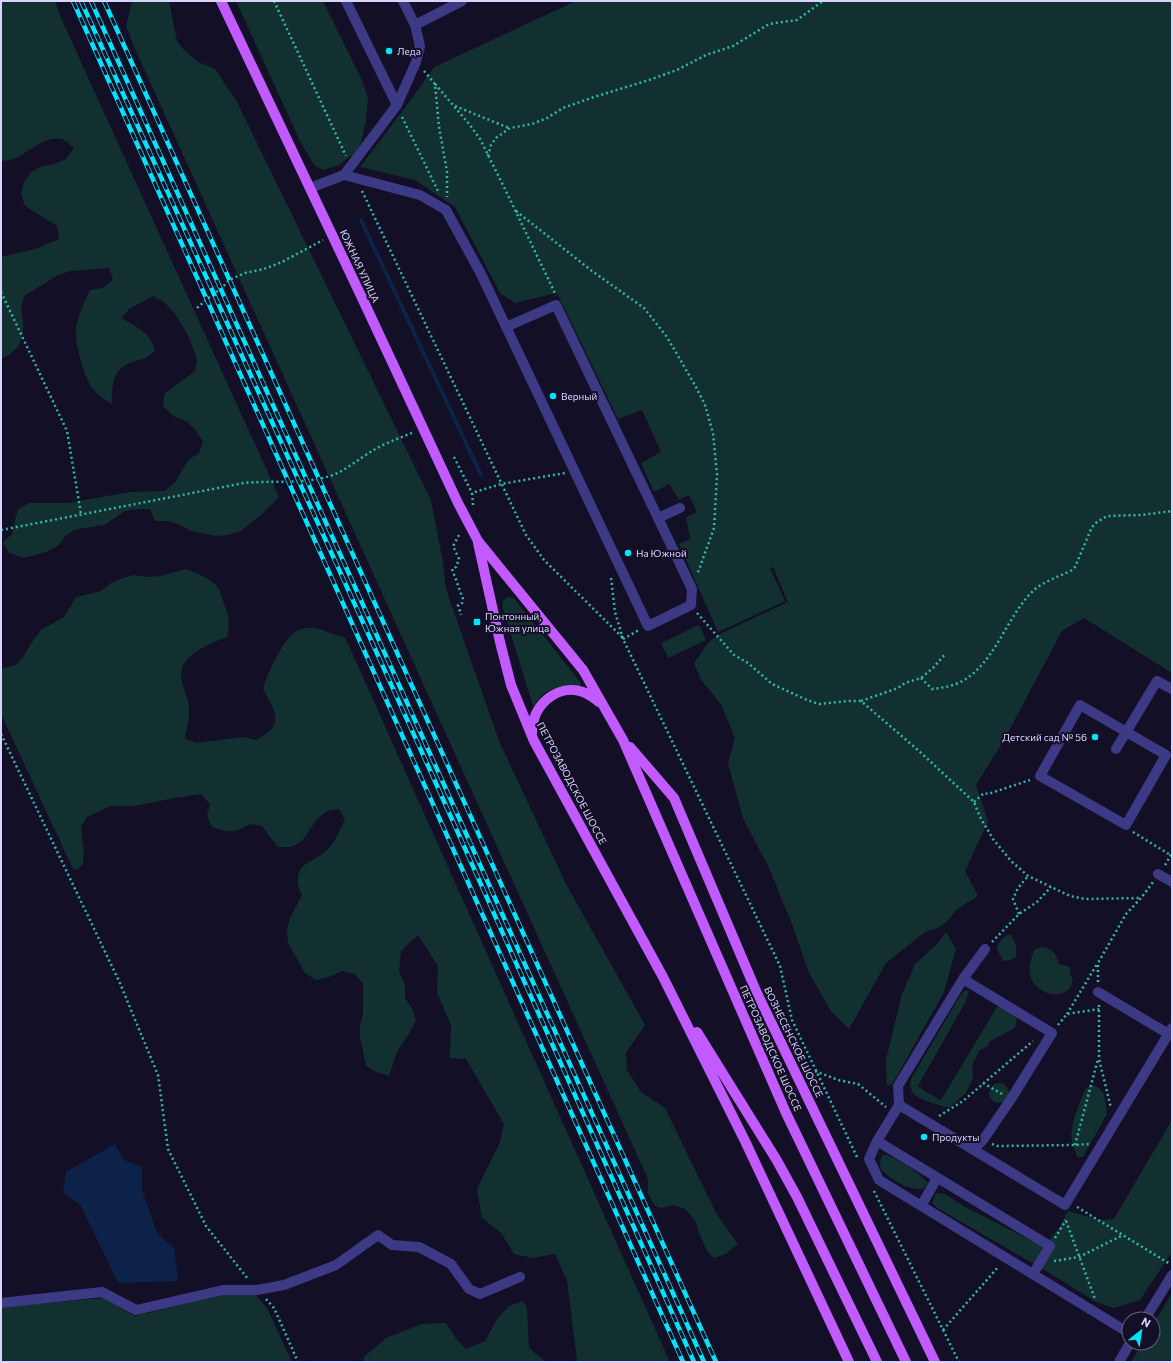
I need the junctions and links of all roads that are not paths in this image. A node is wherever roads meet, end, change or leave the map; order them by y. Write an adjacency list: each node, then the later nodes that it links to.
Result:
1 (220, 1): 8 (main road, ЮЖНАЯ УЛИЦА)
2 (346, 1): 6 (street)
3 (403, 1): 5 (street)
4 (462, 1): 5 (street)
5 (415, 25): 6 (street)
6 (396, 105): 7 (street)
7 (344, 175): 8 (street); 9 (street)
8 (310, 188): 12 (main road, ЮЖНАЯ УЛИЦА)
9 (506, 327): 11 (street); 11 (street)
10 (680, 508): 11 (street)
11 (658, 518)
12 (478, 541): 14 (main road, ПЕТРОЗАВОДСКОЕ ШОССЕ); 17 (main road, ПЕТРОЗАВОДСКОЕ ШОССЕ)
13 (1172, 689): 15 (street)
14 (606, 710): 16 (main road, ПЕТРОЗАВОДСКОЕ ШОССЕ); 17 (main road)
15 (1127, 732): 15 (street); 18 (street)
16 (623, 740): 40 (main road, ПЕТРОЗАВОДСКОЕ ШОССЕ); 41 (main road, ВОЗНЕСЕНСКОЕ ШОССЕ)
17 (534, 741): 22 (main road, ПЕТРОЗАВОДСКОЕ ШОССЕ)
18 (1116, 749)
19 (1158, 874): 20 (street)
20 (1172, 882)
21 (985, 949): 23 (street)
22 (663, 977): 38 (main road, ПЕТРОЗАВОДСКОЕ ШОССЕ); 39 (main road)
23 (963, 979): 26 (street); 28 (street)
24 (1098, 992): 25 (street)
25 (1171, 1033): 28 (street)
26 (897, 1109): 27 (street); 28 (street)
27 (878, 1141): 29 (street); 30 (street)
28 (973, 1150)
29 (937, 1178): 30 (street); 31 (street)
30 (921, 1206): 31 (street)
31 (1033, 1274): 36 (street)
32 (1172, 1275): 35 (street)
33 (520, 1277): 34 (street)
34 (1, 1304)
35 (1150, 1311)
36 (1121, 1328)
37 (1125, 1351): 42 (street)
38 (850, 1362)
39 (877, 1362)
40 (906, 1362)
41 (935, 1362)
42 (1119, 1362)

